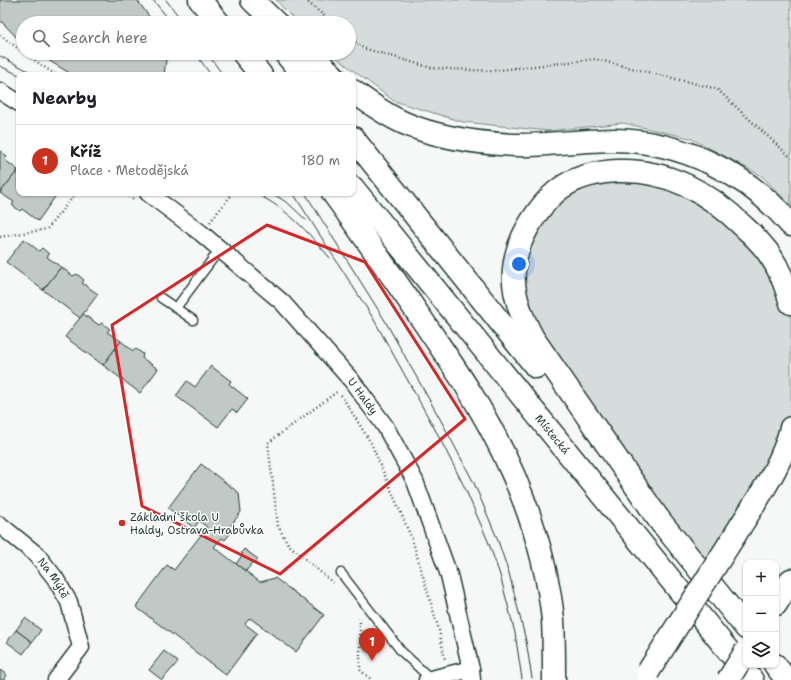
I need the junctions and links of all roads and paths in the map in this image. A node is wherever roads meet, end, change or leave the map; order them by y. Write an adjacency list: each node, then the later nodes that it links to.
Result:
1 (200, 0): 5 (highway); 6 (highway)
2 (243, 0): 7 (highway)
3 (252, 0): 8 (highway)
4 (305, 0): 9 (path)
5 (210, 16)
6 (213, 16)
7 (256, 16)
8 (269, 16)
9 (324, 16)
10 (0, 35): 12 (path)
11 (356, 43): 27 (path)
12 (16, 46)
13 (34, 60): 18 (path)
14 (241, 60): 19 (highway)
15 (249, 60): 20 (highway)
16 (291, 60): 21 (highway)
17 (316, 60): 22 (highway)
18 (52, 72)
19 (249, 72)
20 (259, 72)
21 (301, 72)
22 (329, 72)
23 (0, 91): 25 (street)
24 (356, 93): 33 (highway)
25 (16, 101)
26 (356, 142): 44 (highway)
27 (791, 158)
28 (356, 192): 62 (highway, Místecká)
29 (74, 196): 35 (path)
30 (231, 196): 34 (path)
31 (334, 196): 60 (highway)
32 (143, 198): 36 (street, U Haldy)
33 (791, 225)
34 (207, 226)
35 (0, 237)
36 (220, 249): 39 (lane); 55 (street, U Haldy)
37 (161, 298): 39 (lane)
38 (791, 303): 44 (highway)
39 (176, 308): 40 (lane)
40 (193, 320)
41 (334, 385): 42 (path)
42 (338, 391): 48 (path); 54 (path)
43 (791, 428): 56 (highway, bridge)
44 (662, 524): 51 (highway)
45 (0, 526): 57 (street, Na Mýtě)
46 (341, 573): 49 (lane)
47 (791, 580): 50 (highway)
48 (335, 586)
49 (361, 599): 58 (path); 59 (lane)
50 (779, 599)
51 (743, 624)
52 (743, 656): 61 (highway, bridge)
53 (777, 668): 63 (highway)
54 (448, 675): 55 (street); 59 (street)
55 (472, 675)
56 (645, 676)
57 (56, 680)
58 (372, 680)
59 (429, 680)
60 (554, 680)
61 (728, 680)
62 (752, 680)
63 (787, 680)

